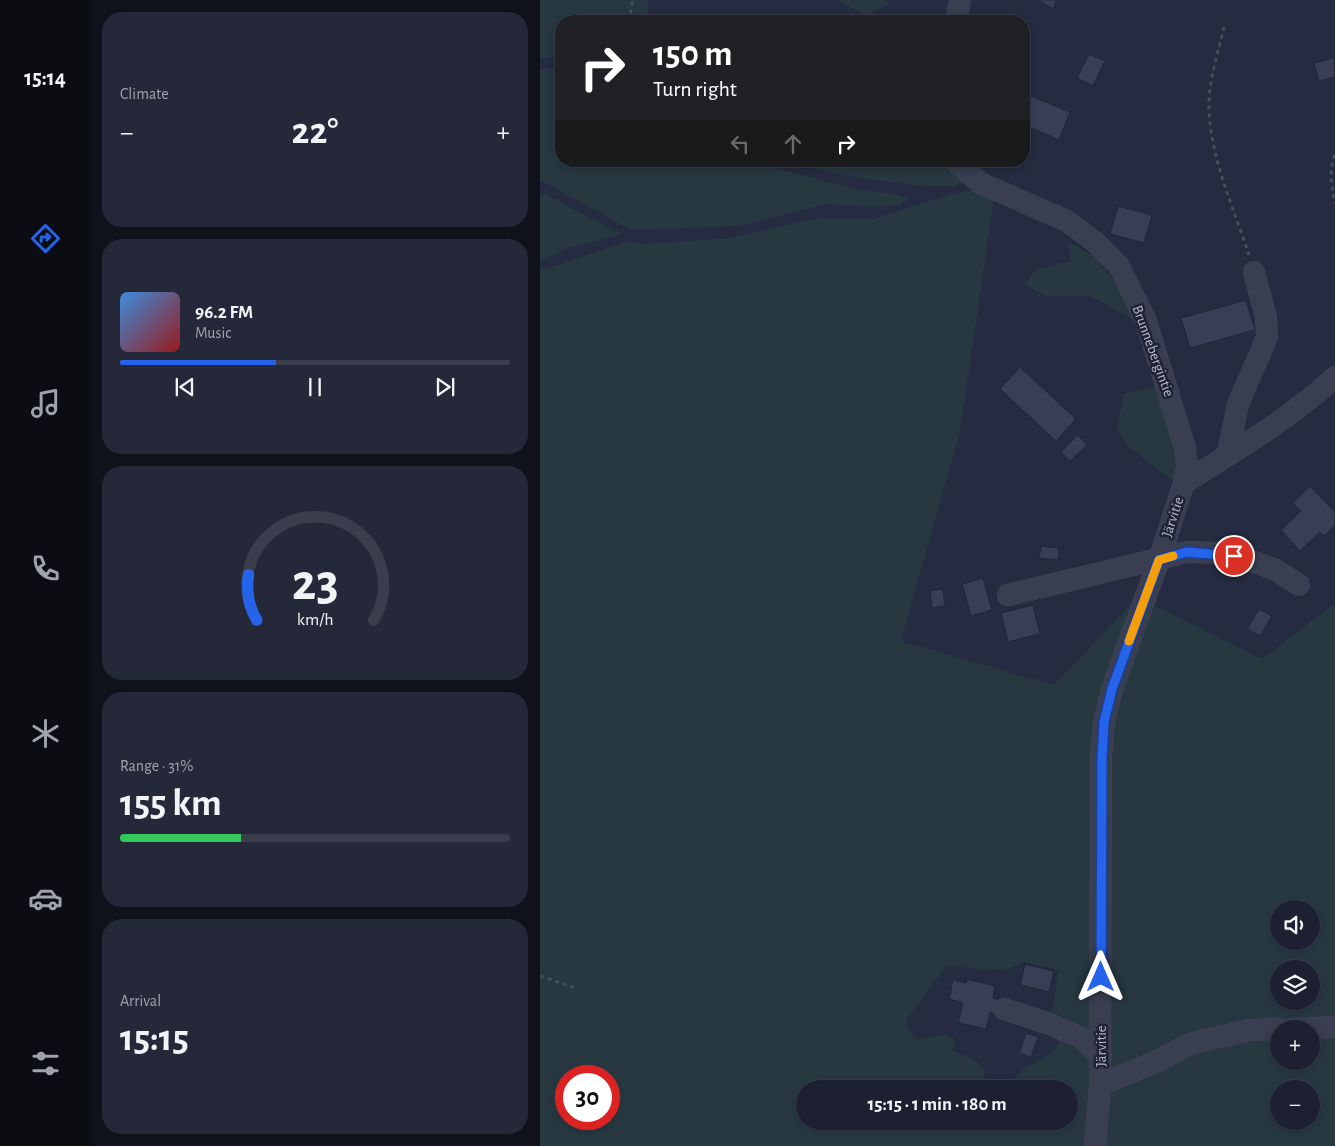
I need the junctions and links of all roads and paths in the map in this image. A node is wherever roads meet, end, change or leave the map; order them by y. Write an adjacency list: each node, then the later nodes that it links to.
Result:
1 (633, 0): 3 (path)
2 (960, 0): 4 (street)
3 (630, 15)
4 (957, 15)
5 (1224, 27): 9 (path)
6 (1335, 155): 8 (path)
7 (962, 167): 12 (street, Brunnebergintie)
8 (1335, 204)
9 (1254, 272): 11 (street)
10 (1335, 377): 11 (street, Järvitie)
11 (1228, 453): 12 (street, Järvitie)
12 (1184, 484): 13 (street, Järvitie)
13 (1159, 560): 14 (street); 15 (street); 22 (street, Järvitie)
14 (1300, 585)
15 (1008, 595)
16 (540, 976): 17 (path)
17 (576, 988)
18 (1004, 1009): 22 (street)
19 (1320, 1028): 20 (street)
20 (1335, 1028)
21 (1270, 1029): 23 (street)
22 (1101, 1057): 23 (street, Järvitie)
23 (1100, 1085): 24 (street, Järvitie)
24 (1095, 1146)

